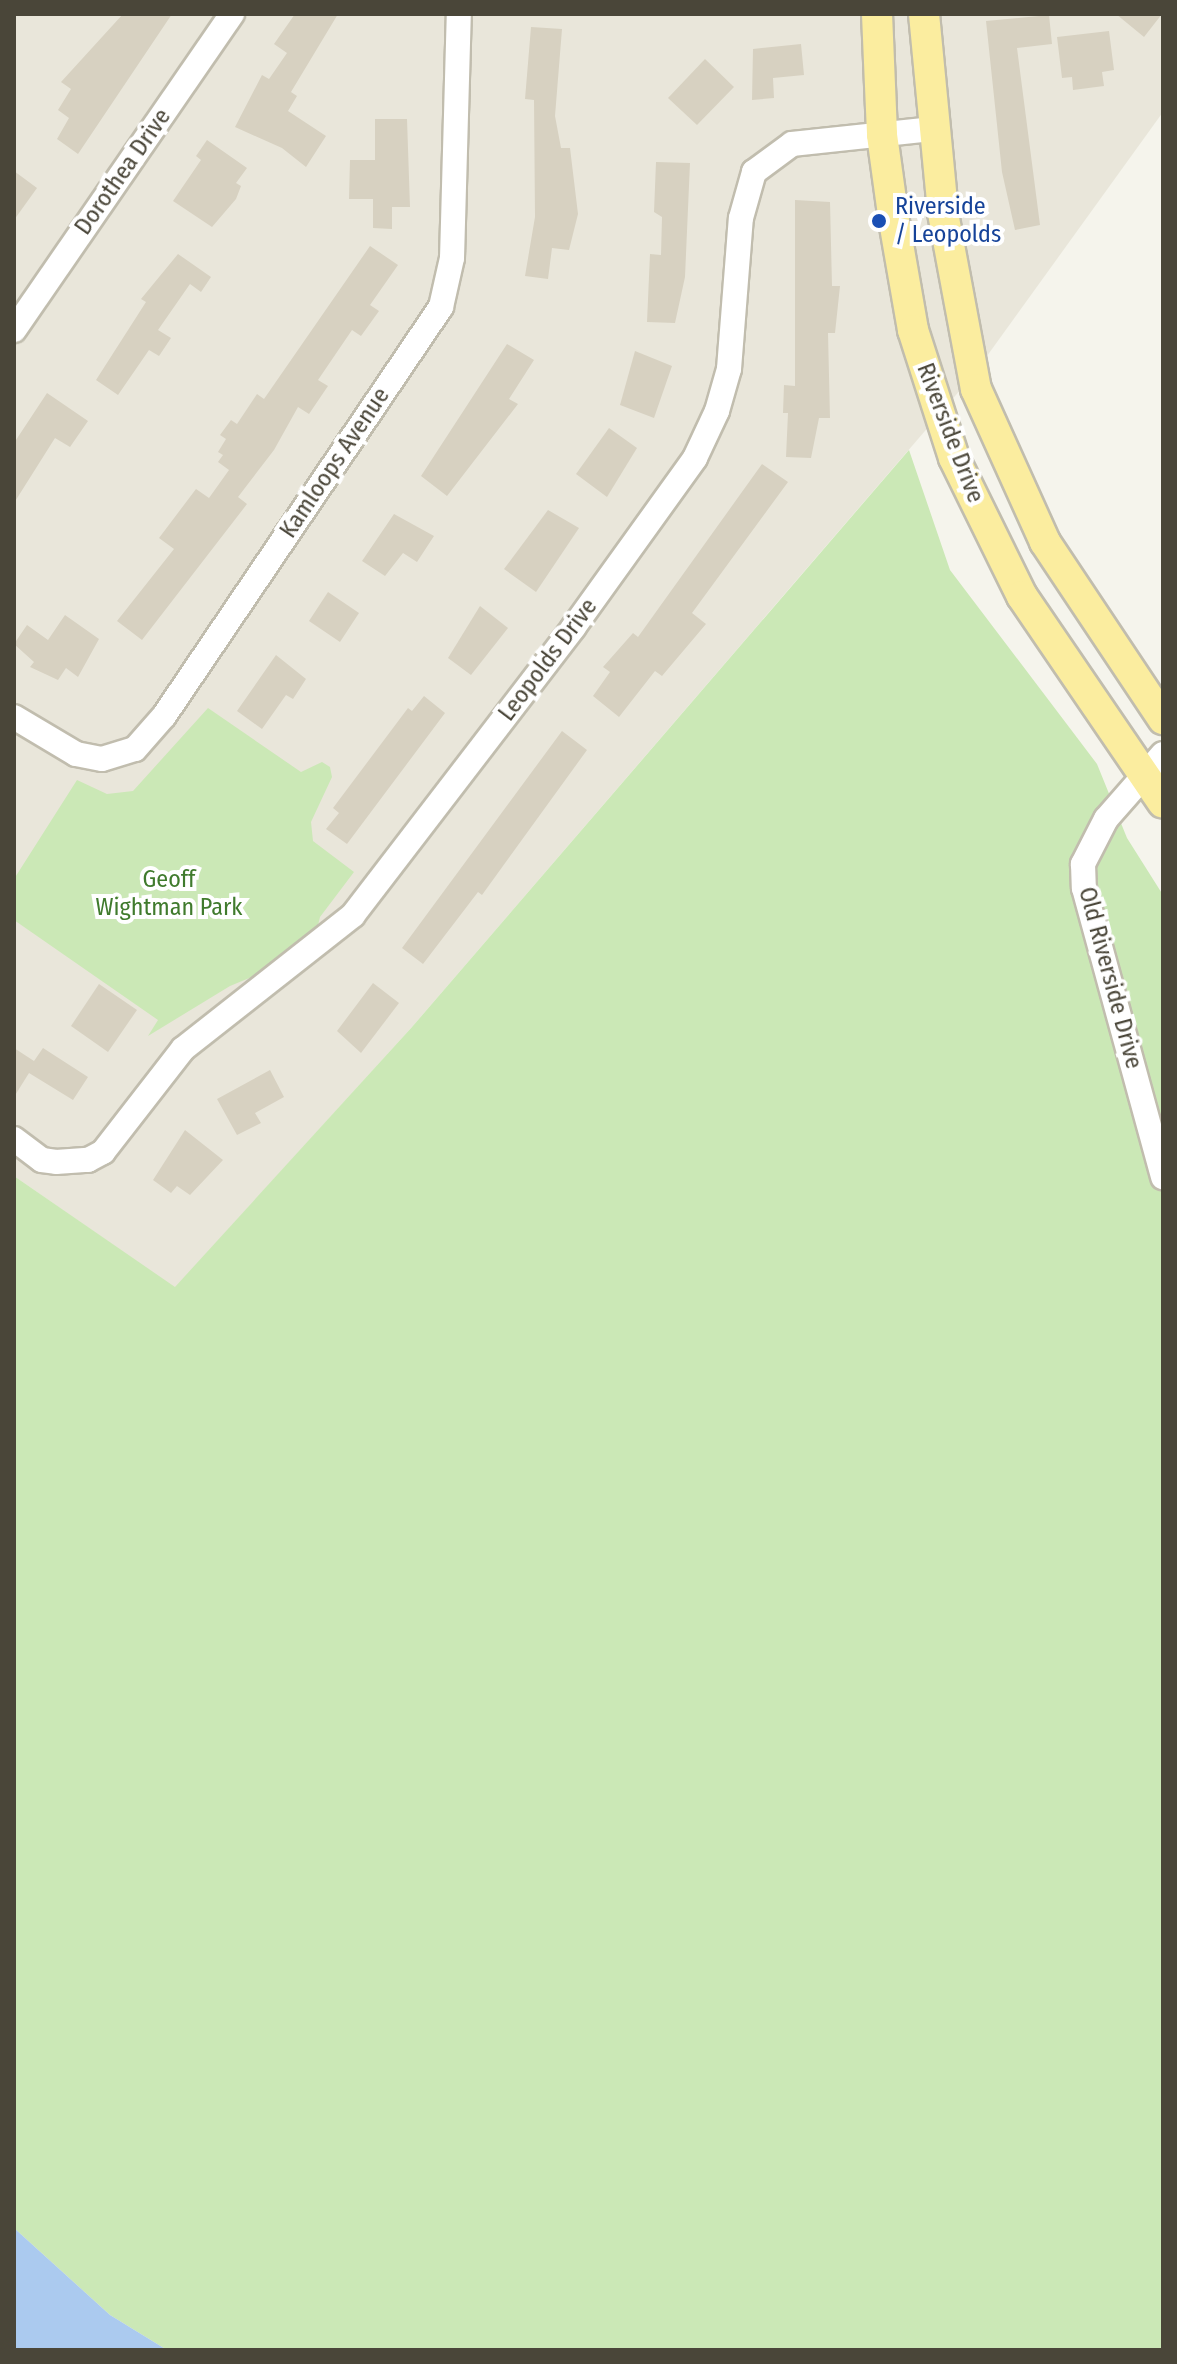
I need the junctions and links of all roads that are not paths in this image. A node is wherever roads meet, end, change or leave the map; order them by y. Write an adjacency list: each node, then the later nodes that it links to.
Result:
1 (232, 14): 7 (street, Dorothea Drive)
2 (459, 14): 8 (street, Kamloops Avenue)
3 (877, 14): 6 (main road, Riverside Drive)
4 (924, 14): 5 (main road, Riverside Drive)
5 (933, 129): 6 (street, Leopolds Drive); 9 (main road, Riverside Drive)
6 (882, 135): 11 (main road, Riverside Drive); 13 (street, Leopolds Drive)
7 (14, 330)
8 (14, 717)
9 (1163, 719)
10 (1163, 754): 11 (street, Old Riverside Drive)
11 (1144, 777): 12 (main road, Riverside Drive); 14 (street, Old Riverside Drive)
12 (1163, 803)
13 (14, 1139)
14 (1163, 1177)

